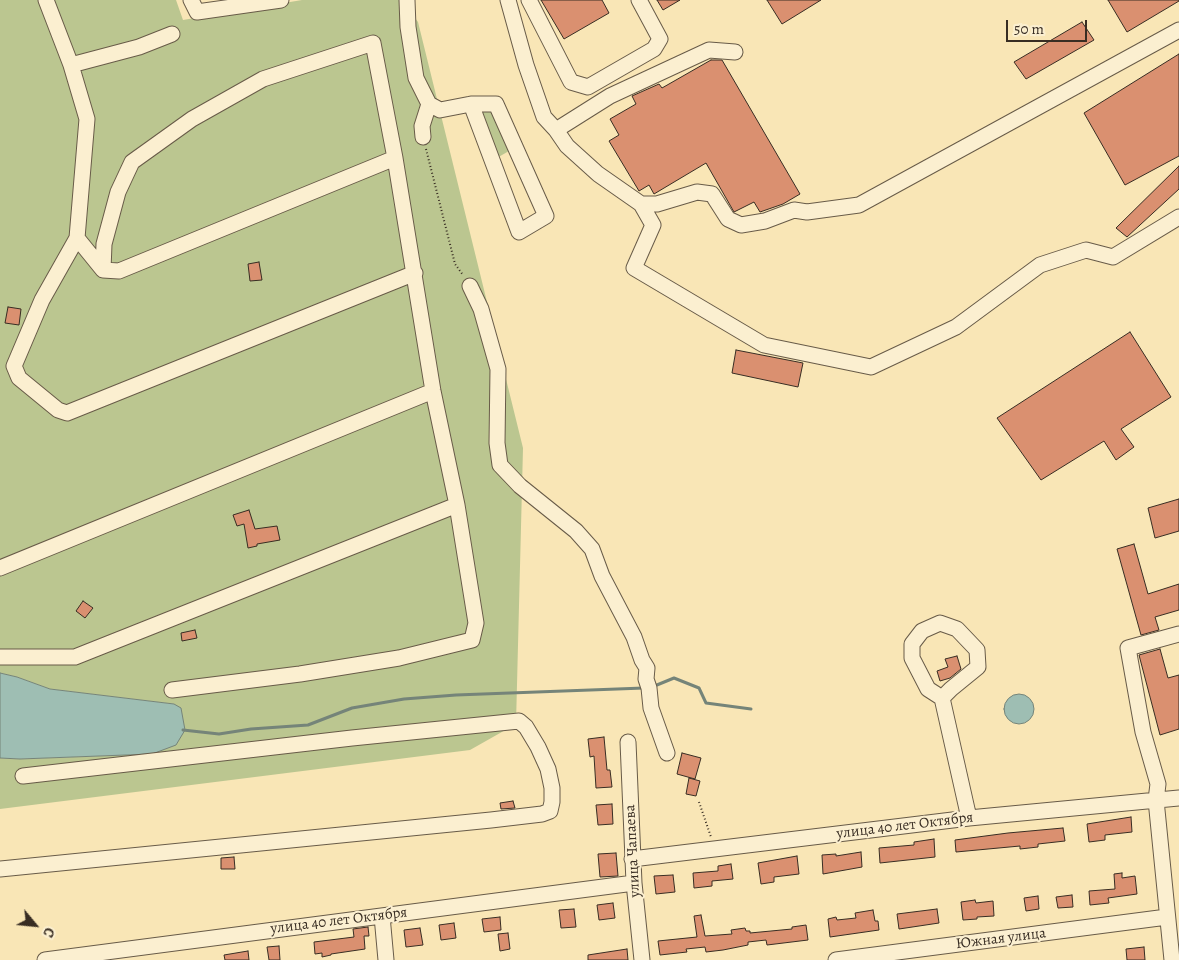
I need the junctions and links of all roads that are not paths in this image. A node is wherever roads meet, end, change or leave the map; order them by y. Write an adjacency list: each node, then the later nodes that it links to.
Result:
1 (46, 0): 11 (street)
2 (192, 0): 3 (street)
3 (281, 0)
4 (407, 0): 12 (street)
5 (508, 0): 14 (street)
6 (529, 0): 7 (street)
7 (639, 0)
8 (1179, 30): 17 (street)
9 (172, 34): 11 (street)
10 (735, 52): 14 (street)
11 (71, 65): 19 (street)
12 (429, 104): 13 (street); 15 (street)
13 (471, 104): 13 (street)
14 (556, 130): 17 (street)
15 (423, 137)
16 (395, 158): 20 (street); 20 (street); 21 (street)
17 (641, 204): 18 (street)
18 (1179, 217)
19 (77, 238): 20 (street); 21 (street)
20 (103, 270)
21 (415, 273): 23 (street)
22 (470, 286): 31 (street)
23 (433, 391): 24 (street); 25 (street)
24 (457, 505): 27 (street); 28 (street)
25 (0, 568)
26 (1179, 634): 34 (street)
27 (0, 657)
28 (172, 690)
29 (942, 698): 29 (street); 35 (street)
30 (628, 742): 36 (street, улица Чапаева)
31 (666, 753)
32 (23, 776): 37 (street)
33 (1179, 798): 34 (street, улица 40 лет Октября)
34 (1156, 800): 35 (street, улица 40 лет Октября); 40 (street)
35 (969, 818): 36 (street, улица 40 лет Октября)
36 (632, 859): 38 (street, улица Чапаева)
37 (0, 869)
38 (634, 882): 39 (street, улица 40 лет Октября); 43 (street, улица Чапаева)
39 (382, 916): 41 (street, улица 40 лет Октября); 42 (street)
40 (1167, 917): 44 (street, Южная улица); 45 (street)
41 (45, 960)
42 (386, 960)
43 (642, 960)
44 (836, 960)
45 (1172, 960)

